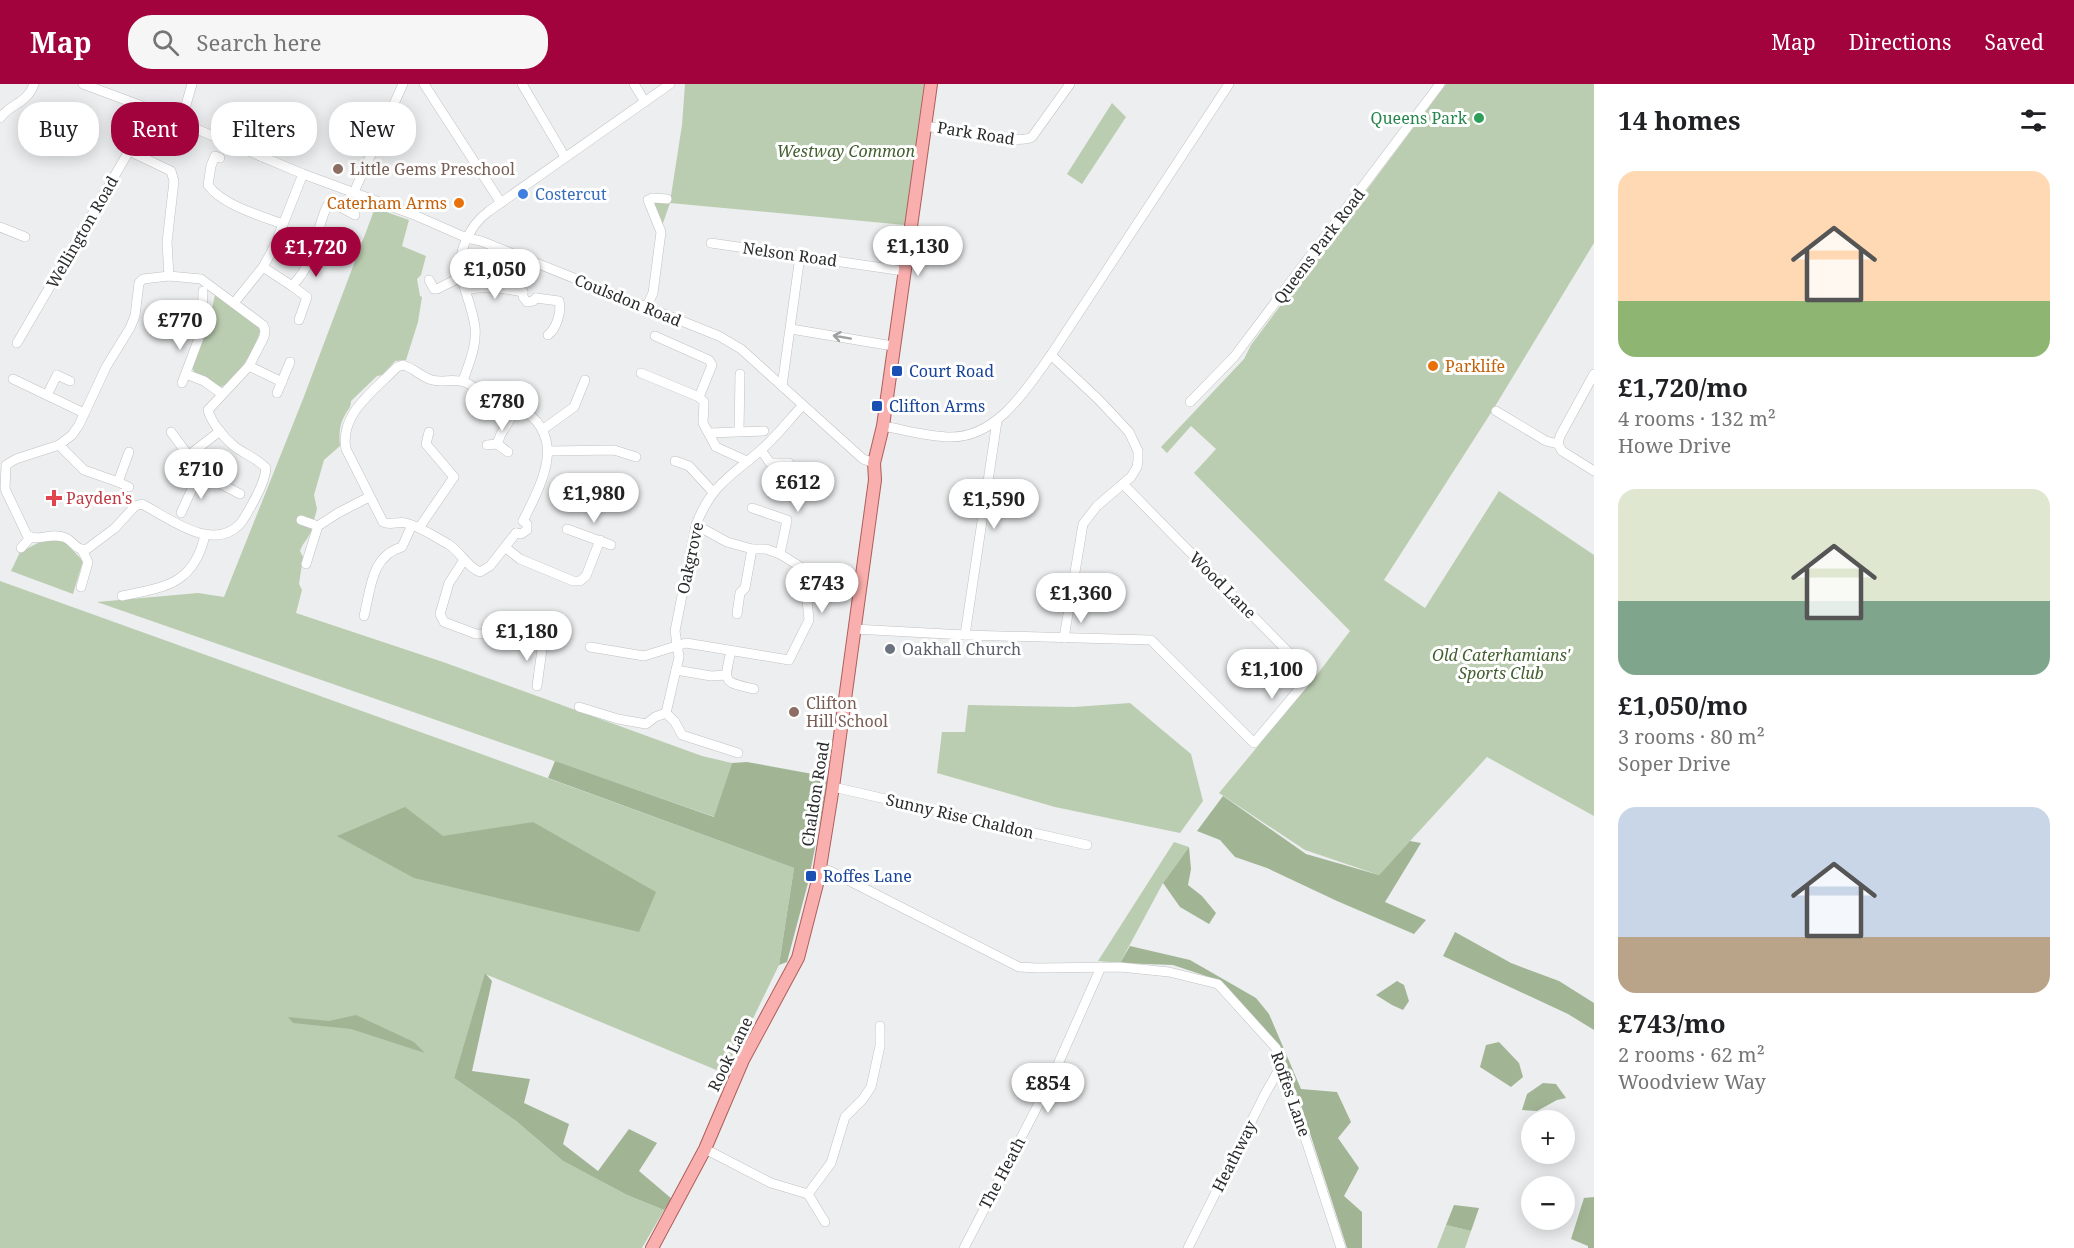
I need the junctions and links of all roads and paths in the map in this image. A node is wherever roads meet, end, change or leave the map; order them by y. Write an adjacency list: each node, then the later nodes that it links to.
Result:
1 (34, 84): 17 (street)
2 (83, 84): 13 (street, Coulsdon Road)
3 (192, 84): 15 (street)
4 (403, 84): 25 (street)
5 (424, 84): 27 (street)
6 (522, 84): 22 (street)
7 (634, 84): 16 (street)
8 (670, 84): 16 (street)
9 (931, 84): 18 (main road, Chaldon Road)
10 (1070, 84): 18 (street, Park Road)
11 (1228, 84): 51 (street)
12 (1440, 84): 67 (street, Queens Park Road)
13 (111, 88): 14 (street, Coulsdon Road)
14 (140, 102)
15 (187, 102)
16 (645, 102): 22 (street)
17 (0, 118)
18 (926, 126): 36 (main road, Chaldon Road)
19 (126, 156): 49 (street, Wellington Road)
20 (141, 156): 37 (street)
21 (260, 156): 24 (street, Coulsdon Road)
22 (565, 157): 27 (street)
23 (220, 158): 29 (street)
24 (303, 174): 25 (street, Coulsdon Road); 29 (street)
25 (354, 192): 32 (street, Coulsdon Road)
26 (667, 199): 44 (street)
27 (501, 203): 32 (street)
28 (356, 215): 40 (street)
29 (284, 224): 35 (street)
30 (0, 227): 31 (street)
31 (25, 237)
32 (467, 238): 38 (street); 44 (street, Coulsdon Road)
33 (711, 243): 34 (street, Nelson Road)
34 (800, 256): 36 (street, Nelson Road); 46 (street)
35 (263, 267): 40 (street); 43 (street)
36 (904, 271): 50 (main road, Chaldon Road)
37 (169, 276): 43 (street); 71 (street)
38 (461, 277): 39 (street); 41 (street)
39 (429, 280)
40 (292, 286): 45 (street)
41 (465, 290): 47 (street); 60 (street)
42 (203, 291): 64 (street)
43 (234, 303): 53 (street)
44 (647, 306): 62 (street, Coulsdon Road)
45 (298, 320)
46 (791, 329): 50 (street, one-way to 46); 62 (street)
47 (548, 335)
48 (655, 336): 66 (street)
49 (17, 343)
50 (893, 346): 73 (main road, Chaldon Road)
51 (1051, 354): 72 (street); 97 (street)
52 (290, 362): 61 (street)
53 (249, 366): 61 (street); 64 (street)
54 (641, 373): 66 (street)
55 (740, 374): 76 (street)
56 (1594, 374): 81 (street)
57 (13, 379): 65 (street)
58 (585, 380): 74 (street)
59 (70, 381): 65 (street)
60 (463, 381): 68 (street); 102 (street)
61 (282, 382): 63 (street)
62 (782, 386): 69 (street, Coulsdon Road)
63 (277, 393)
64 (222, 394): 75 (street)
65 (47, 395): 71 (street)
66 (699, 397): 80 (street)
67 (1190, 402)
68 (518, 406): 74 (street); 86 (street)
69 (802, 406): 83 (street, Oakgrove); 92 (street, Coulsdon Road)
70 (1496, 411): 81 (street)
71 (84, 413): 82 (street)
72 (997, 422): 73 (street); 128 (street)
73 (883, 426): 92 (main road, Chaldon Road)
74 (542, 430): 84 (street)
75 (220, 431): 87 (street); 110 (street)
76 (739, 431): 77 (street); 80 (street)
77 (764, 431)
78 (171, 432): 87 (street)
79 (429, 432): 108 (street)
80 (709, 433): 89 (street)
81 (1558, 444): 94 (street)
82 (59, 445): 96 (street); 99 (street)
83 (761, 450): 89 (street, Oakgrove); 91 (street)
84 (548, 451): 88 (street); 115 (street)
85 (129, 452): 96 (street)
86 (508, 452)
87 (189, 455): 93 (street); 95 (street)
88 (636, 457)
89 (747, 460): 100 (street, Oakgrove)
90 (675, 461): 100 (street)
91 (789, 463)
92 (874, 463): 127 (main road, Chaldon Road)
93 (181, 464)
94 (1594, 471)
95 (202, 474): 101 (street); 104 (street)
96 (118, 482): 98 (street)
97 (1123, 484): 129 (street); 129 (street, Wood Lane)
98 (129, 487)
99 (3, 490): 111 (street)
100 (713, 492): 106 (street, Oakgrove)
101 (240, 494)
102 (369, 497): 107 (street); 108 (street)
103 (752, 508): 118 (street)
104 (181, 513)
105 (301, 520): 107 (street)
106 (696, 525): 116 (street); 132 (street, Oakgrove)
107 (318, 526): 121 (street)
108 (416, 527): 120 (street); 122 (street)
109 (567, 529): 112 (street)
110 (205, 535): 117 (street); 124 (street)
111 (30, 538): 114 (street); 117 (street)
112 (600, 540): 113 (street); 115 (street)
113 (611, 545)
114 (21, 548)
115 (506, 548): 120 (street)
116 (752, 549): 118 (street); 125 (street)
117 (82, 550): 123 (street)
118 (780, 554): 134 (street)
119 (368, 558): 122 (street)
120 (464, 560): 130 (street)
121 (306, 564)
122 (377, 564): 126 (street)
123 (81, 587)
124 (122, 596)
125 (737, 614)
126 (364, 616)
127 (854, 629): 128 (street); 142 (main road, Chaldon Road)
128 (965, 635): 129 (street)
129 (1064, 638)
130 (543, 642): 131 (street); 137 (street)
131 (554, 645)
132 (678, 645): 133 (street); 134 (street); 135 (street, Oakgrove)
133 (590, 647)
134 (731, 651): 136 (street)
135 (676, 670): 136 (street); 140 (street, Oakgrove)
136 (726, 675): 138 (street)
137 (537, 686)
138 (754, 689)
139 (579, 707): 140 (street)
140 (666, 713): 141 (street)
141 (738, 753)
142 (833, 787): 143 (street, Sunny Rise Chaldon); 144 (main road, Chaldon Road)
143 (1087, 845)
144 (820, 869): 145 (street, Roffes Lane); 148 (main road, Rook Lane)
145 (1101, 967): 147 (street, Roffes Lane); 152 (street, The Heath)
146 (880, 1026): 149 (street)
147 (1283, 1066): 153 (street, Heathway); 154 (street, Roffes Lane)
148 (705, 1149): 149 (street); 151 (main road, Rook Lane)
149 (808, 1194): 150 (street)
150 (825, 1222)
151 (652, 1248)
152 (964, 1248)
153 (1188, 1248)
154 (1341, 1248)

